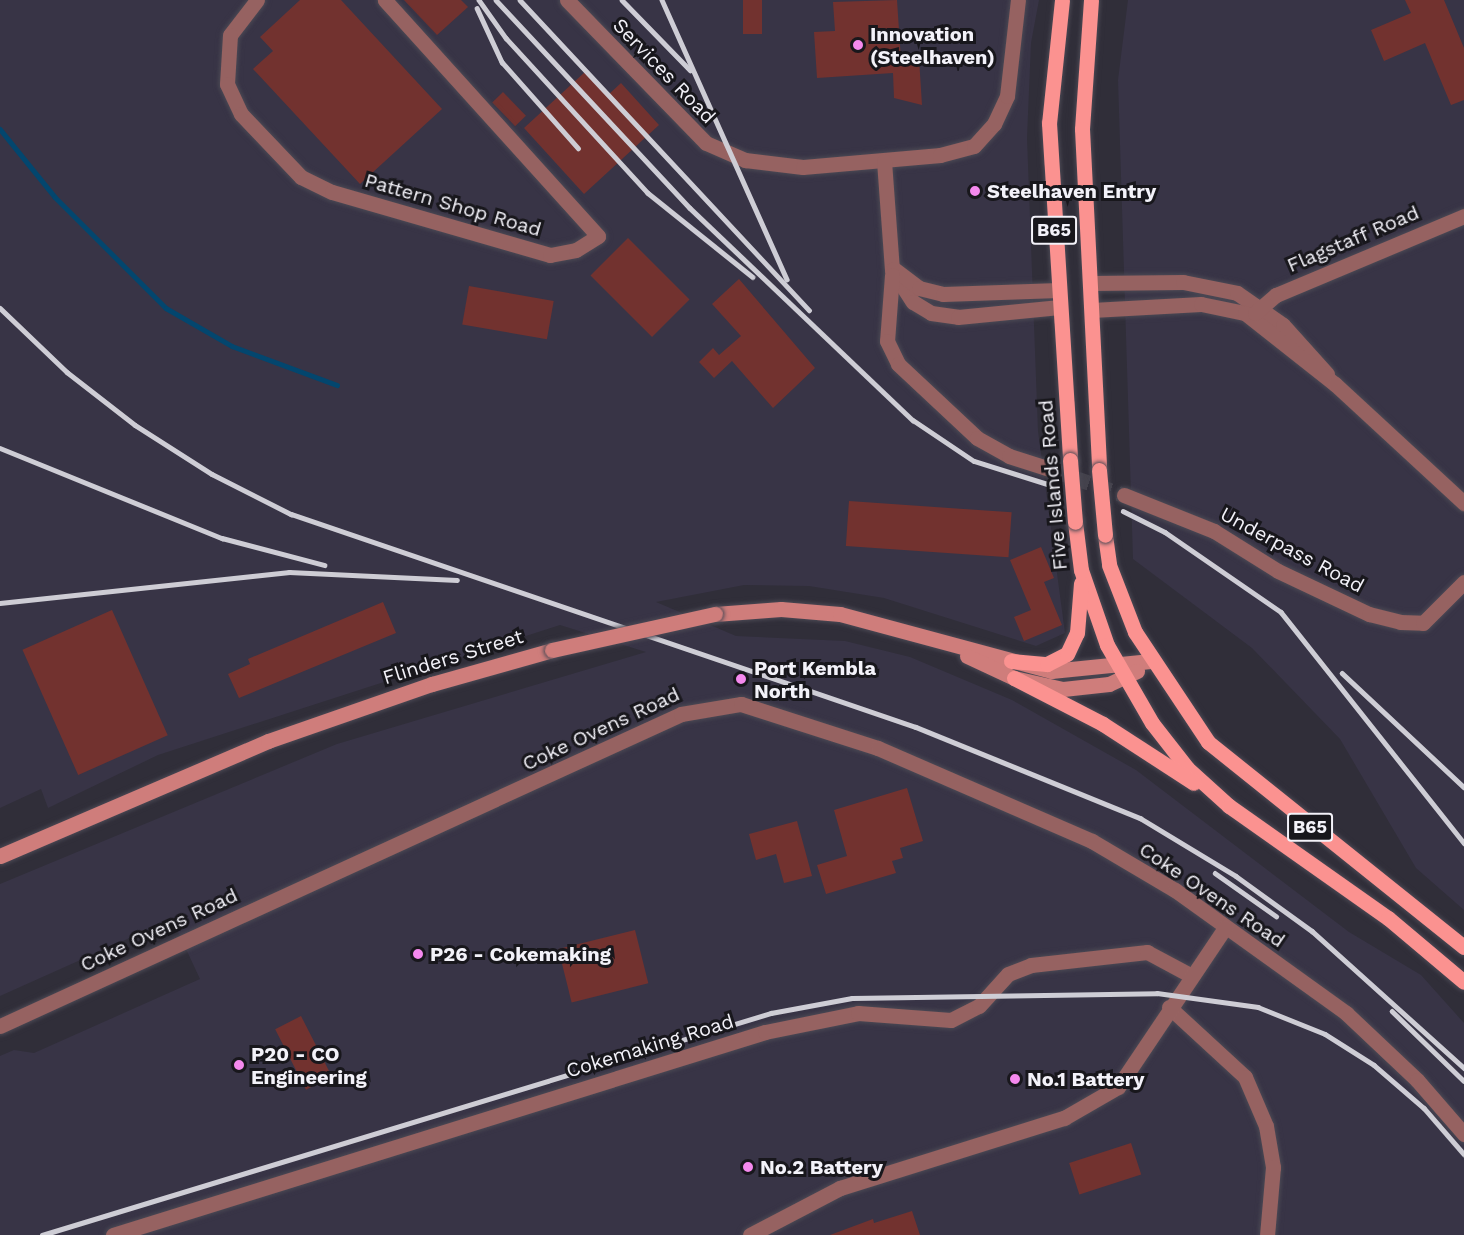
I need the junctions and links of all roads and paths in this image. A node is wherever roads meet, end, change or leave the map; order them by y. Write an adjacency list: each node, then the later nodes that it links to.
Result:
1 (257, 0): 2 (street, Pattern Shop Road)
2 (385, 0)
3 (567, 0): 7 (street, Services Road)
4 (1018, 0): 7 (street, Services Road)
5 (1062, 0): 11 (main road, Five Islands Road / B65)
6 (1091, 0): 10 (main road, B65)
7 (884, 161): 9 (street)
8 (1464, 216): 14 (street, Flagstaff Road)
9 (891, 263): 11 (street); 12 (street); 15 (street)
10 (1091, 283): 13 (main road, B65); 14 (street)
11 (1059, 290): 12 (main road, Five Islands Road / B65)
12 (1060, 307): 18 (main road, Five Islands Road / B65, bridge)
13 (1092, 310): 14 (street); 21 (main road, B65, bridge)
14 (1256, 312): 17 (street)
15 (1053, 470)
16 (1124, 495): 19 (street, Underpass Road)
17 (1464, 503)
18 (1081, 570): 22 (main road); 23 (main road, Five Islands Road / B65)
19 (1464, 582)
20 (940, 642): 22 (street, Flinders Street); 24 (street, Flinders Street); 27 (street, Flinders Street, bridge)
21 (1151, 661): 23 (street, Flinders Street); 25 (street, Flinders Street); 29 (main road, B65)
22 (1011, 662): 23 (street, Flinders Street)
23 (1116, 665): 25 (main road, Five Islands Road / B65)
24 (1014, 678): 25 (street, Flinders Street); 26 (main road)
25 (1125, 680): 26 (main road, Five Islands Road / B65)
26 (1228, 806): 31 (main road, Five Islands Road / B65)
27 (0, 856)
28 (1225, 928): 30 (street); 33 (street, Coke Ovens Road); 34 (street, Coke Ovens Road)
29 (1464, 947)
30 (1190, 975): 32 (street); 35 (street, Cokemaking Road)
31 (1464, 982)
32 (1169, 1007): 36 (street); 37 (street)
33 (0, 1026)
34 (1464, 1134)
35 (113, 1235)
36 (750, 1235)
37 (1267, 1235)

